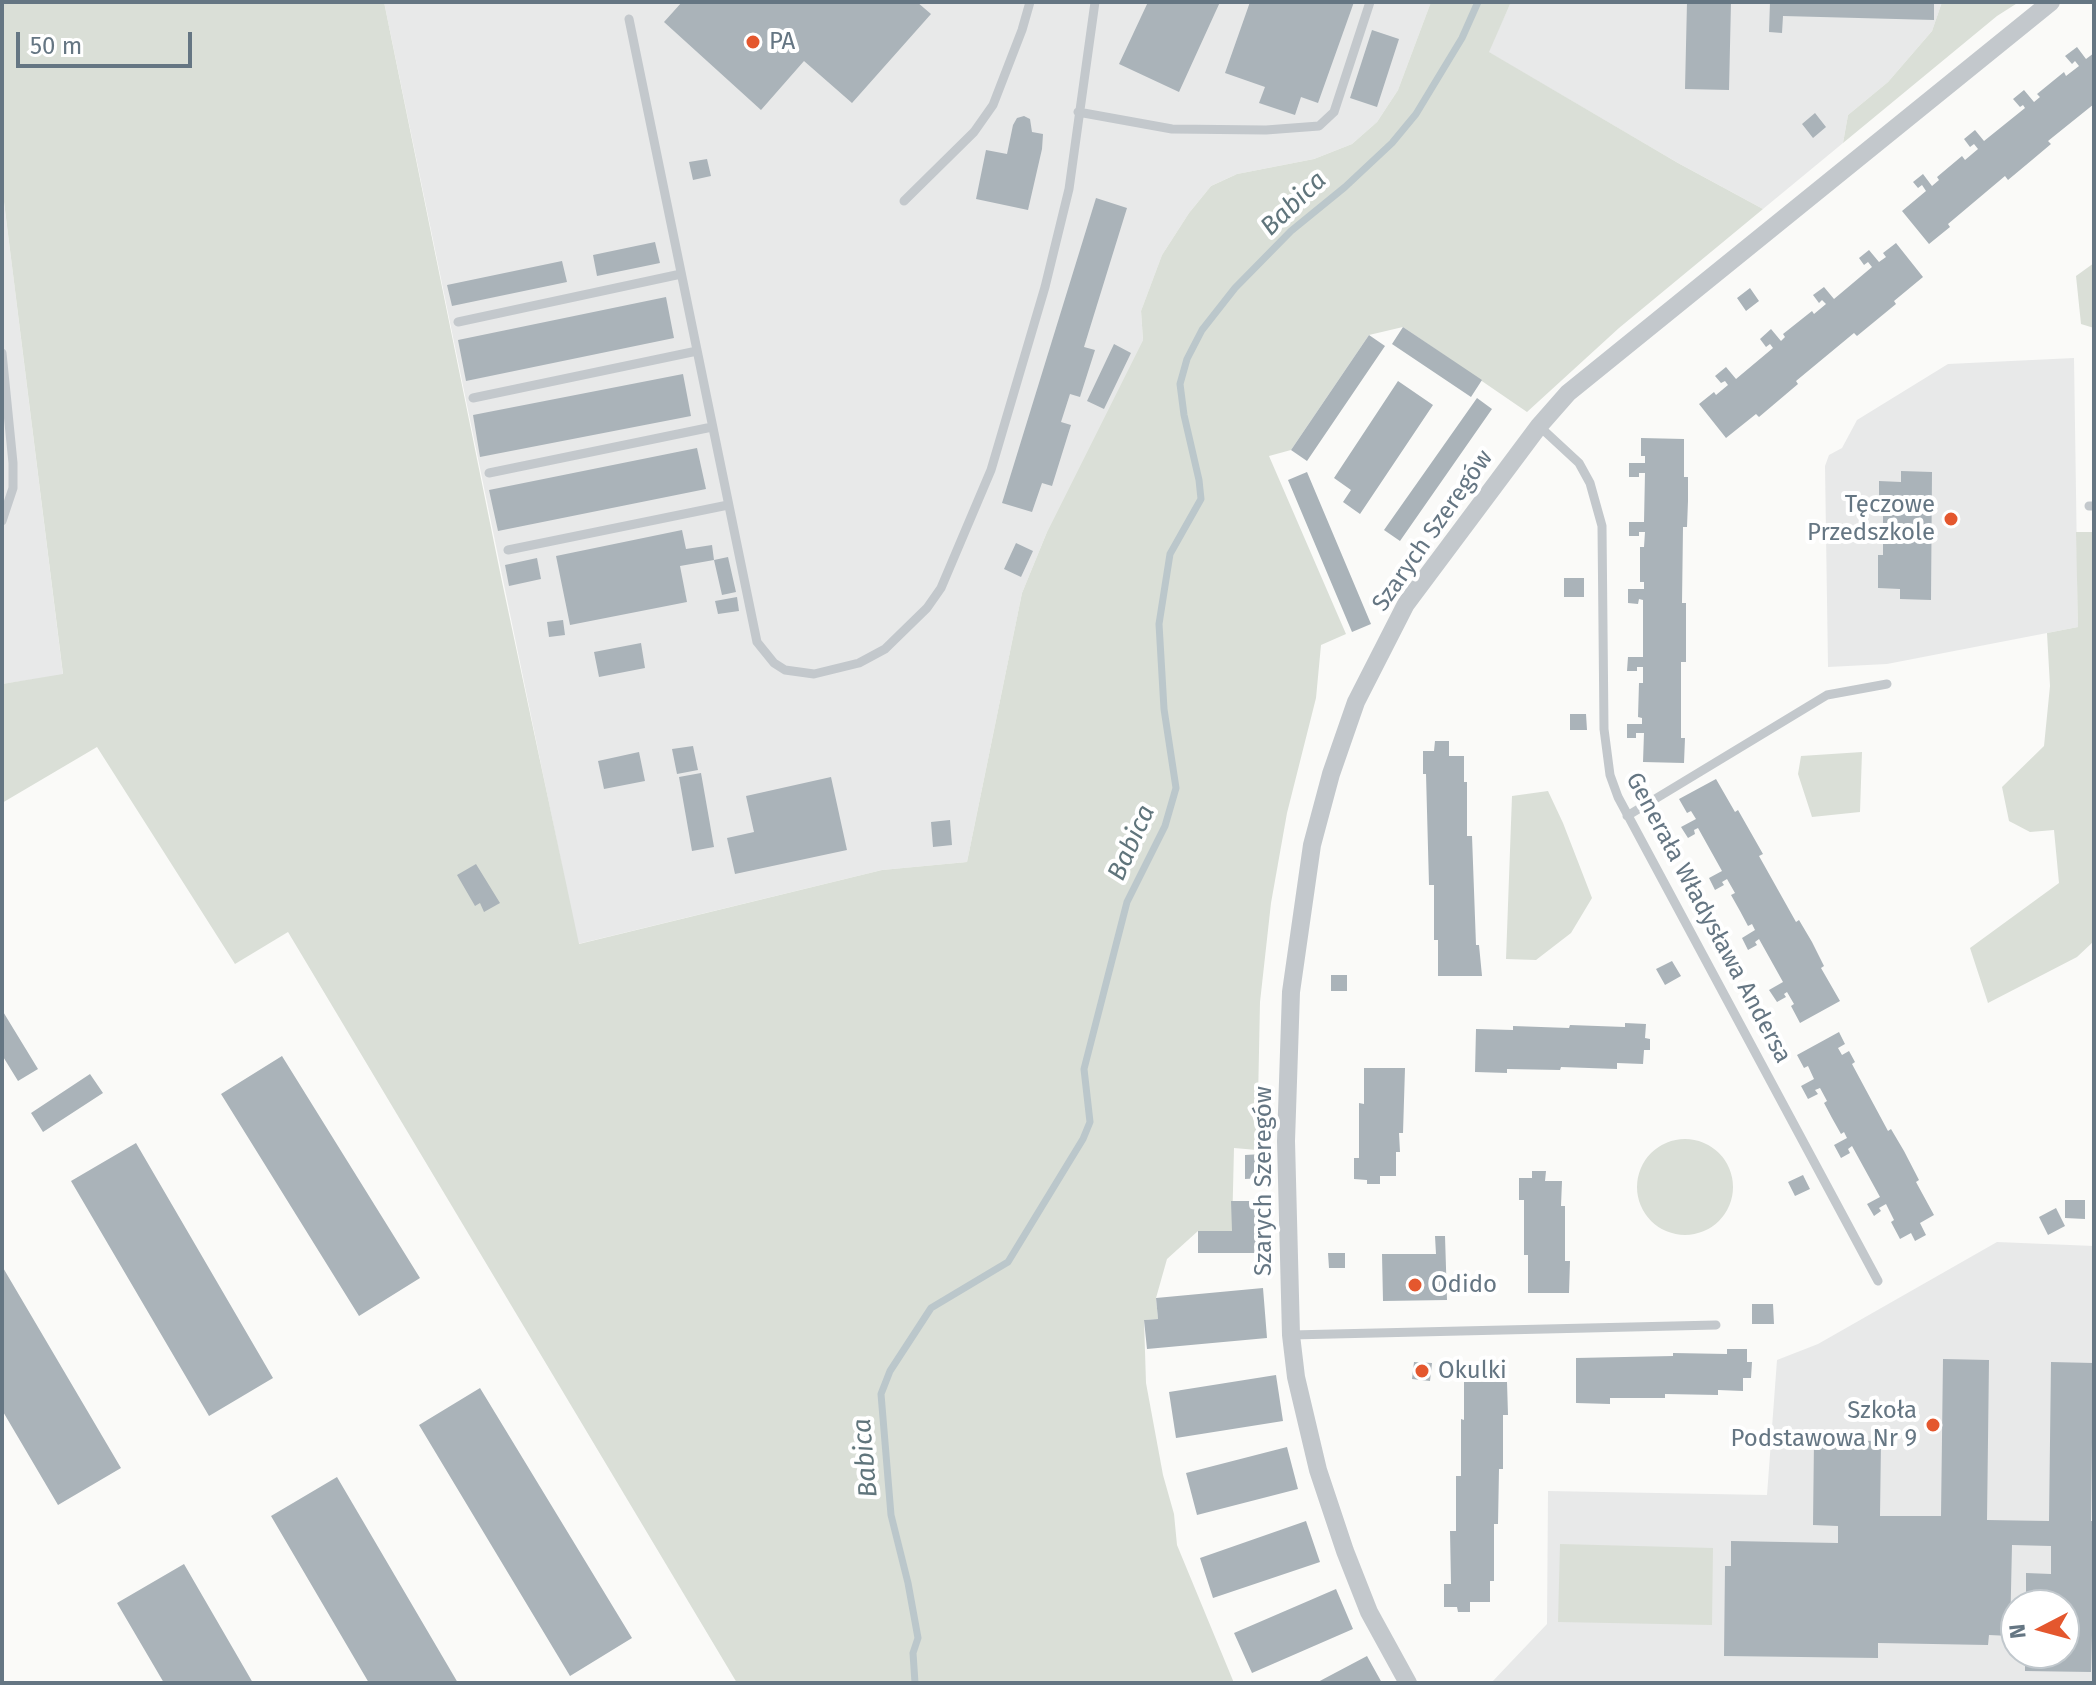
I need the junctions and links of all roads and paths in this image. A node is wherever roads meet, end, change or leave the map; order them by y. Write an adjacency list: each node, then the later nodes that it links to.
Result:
1 (1030, 2): 7 (lane)
2 (1095, 2): 6 (lane)
3 (1370, 2): 6 (lane)
4 (2049, 3): 13 (street, Szarych Szeregów)
5 (629, 19): 8 (lane)
6 (1078, 112): 16 (lane)
7 (904, 201)
8 (681, 274): 9 (lane); 10 (lane)
9 (458, 322)
10 (697, 351): 12 (lane); 14 (lane)
11 (2, 353): 17 (lane)
12 (473, 398)
13 (1539, 426): 20 (lane, Generała Władysława Andersa); 23 (street, Szarych Szeregów)
14 (712, 427): 15 (lane); 16 (lane)
15 (489, 473)
16 (728, 505): 18 (lane)
17 (2, 521)
18 (508, 550)
19 (1887, 684): 20 (lane)
20 (1627, 816): 21 (lane, Generała Władysława Andersa)
21 (1878, 1281)
22 (1716, 1325): 23 (lane)
23 (1291, 1335): 24 (street, Szarych Szeregów)
24 (1408, 1683)

